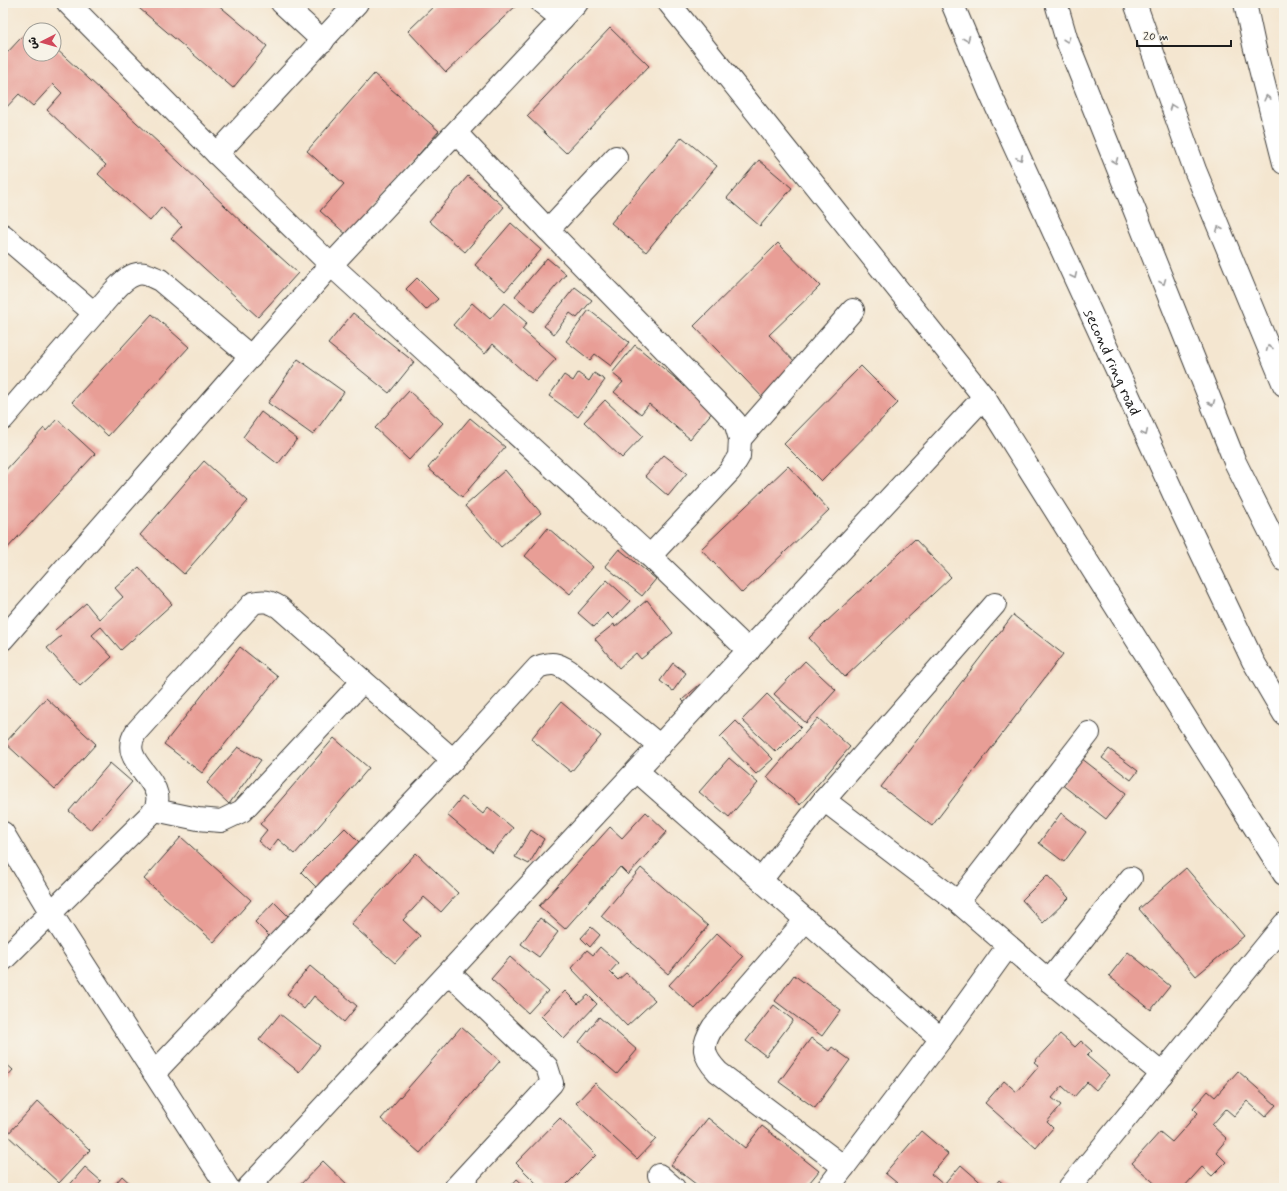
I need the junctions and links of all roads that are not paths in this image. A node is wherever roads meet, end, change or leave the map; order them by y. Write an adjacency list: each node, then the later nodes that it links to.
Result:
1 (68, 3): 14 (main road)
2 (282, 3): 12 (main road)
3 (357, 3): 12 (main road)
4 (542, 3): 11 (main road)
5 (577, 3): 11 (main road)
6 (669, 3): 24 (main road)
7 (952, 3): 33 (main road, second ring road, one-way to 33)
8 (1056, 3): 28 (main road, one-way to 28)
9 (1136, 3): 23 (main road, one-way to 9)
10 (1245, 3): 16 (main road, one-way to 10)
11 (562, 19): 13 (main road)
12 (323, 40): 14 (main road)
13 (456, 133): 17 (main road); 19 (main road)
14 (217, 154): 19 (main road)
15 (616, 157): 17 (main road)
16 (1284, 163)
17 (548, 230): 26 (main road)
18 (3, 235): 21 (main road)
19 (331, 265): 22 (main road); 27 (main road)
20 (853, 310): 26 (main road)
21 (94, 313): 22 (main road); 25 (main road)
22 (251, 357): 30 (main road)
23 (1284, 385)
24 (984, 398): 31 (main road); 41 (main road)
25 (3, 419)
26 (740, 439): 27 (main road)
27 (650, 556): 31 (main road)
28 (1284, 560)
29 (995, 604): 38 (main road)
30 (3, 639)
31 (749, 651): 35 (main road)
32 (363, 681): 36 (main road); 39 (main road); 39 (main road)
33 (1284, 714)
34 (1089, 733): 44 (main road)
35 (660, 746): 36 (main road); 37 (main road)
36 (453, 760): 53 (main road)
37 (637, 771): 43 (main road); 50 (main road)
38 (824, 800): 43 (main road); 44 (main road)
39 (156, 810): 45 (main road)
40 (3, 833): 45 (main road)
41 (1284, 874)
42 (1131, 878): 51 (main road)
43 (761, 880): 46 (main road)
44 (958, 902): 48 (main road)
45 (51, 913): 49 (main road); 53 (main road)
46 (805, 921): 52 (main road); 55 (main road)
47 (1284, 924): 54 (main road)
48 (1008, 946): 51 (main road); 52 (main road)
49 (3, 960)
50 (449, 973): 57 (main road); 58 (main road)
51 (1050, 981): 54 (main road)
52 (941, 1039): 55 (main road)
53 (154, 1073): 56 (main road)
54 (1162, 1074): 60 (main road)
55 (844, 1167): 59 (main road)
56 (228, 1188)
57 (248, 1188)
58 (455, 1188)
59 (828, 1188)
60 (1069, 1188)

